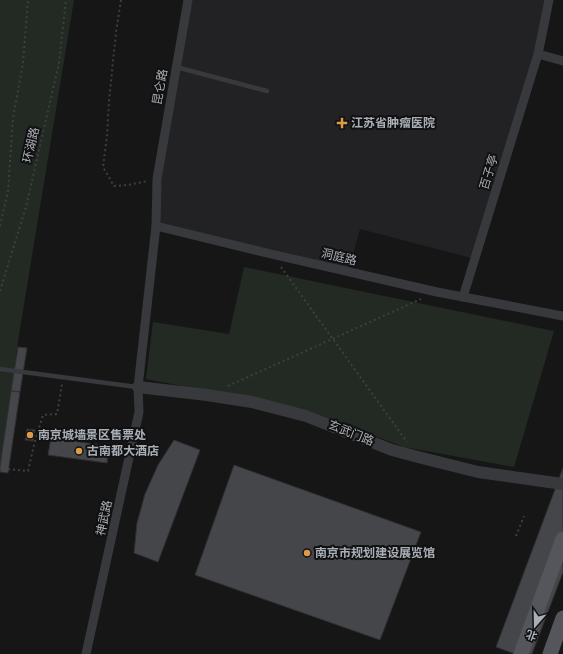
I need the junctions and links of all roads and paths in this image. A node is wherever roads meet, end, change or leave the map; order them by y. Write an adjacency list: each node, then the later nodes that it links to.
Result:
1 (28, 0): 11 (path)
2 (66, 0): 14 (path, 环湖路)
3 (121, 0): 10 (path)
4 (188, 0): 8 (street, 昆仑路)
5 (549, 0): 6 (street, 百子亭)
6 (538, 54): 7 (street); 16 (street, 百子亭)
7 (563, 62)
8 (176, 67): 9 (lane); 10 (street, 昆仑路)
9 (267, 91)
10 (157, 179): 12 (street)
11 (0, 226)
12 (156, 226): 13 (street, 洞庭路); 22 (street, 神武路)
13 (271, 254): 15 (street, 洞庭路); 18 (path)
14 (0, 291)
15 (437, 292): 16 (street, 洞庭路); 18 (path)
16 (463, 297): 17 (street, 洞庭路)
17 (563, 316)
18 (333, 339): 21 (path); 23 (path)
19 (0, 369): 20 (lane)
20 (63, 377): 22 (lane); 24 (path)
21 (228, 386)
22 (138, 387): 23 (street, 玄武门路); 30 (street, 神武路)
23 (418, 457): 25 (street, 玄武门路)
24 (8, 469)
25 (563, 484)
26 (524, 516): 27 (path)
27 (516, 536)
28 (563, 539): 31 (main road)
29 (563, 618): 32 (main road)
30 (86, 654)
31 (521, 654)
32 (550, 654)

